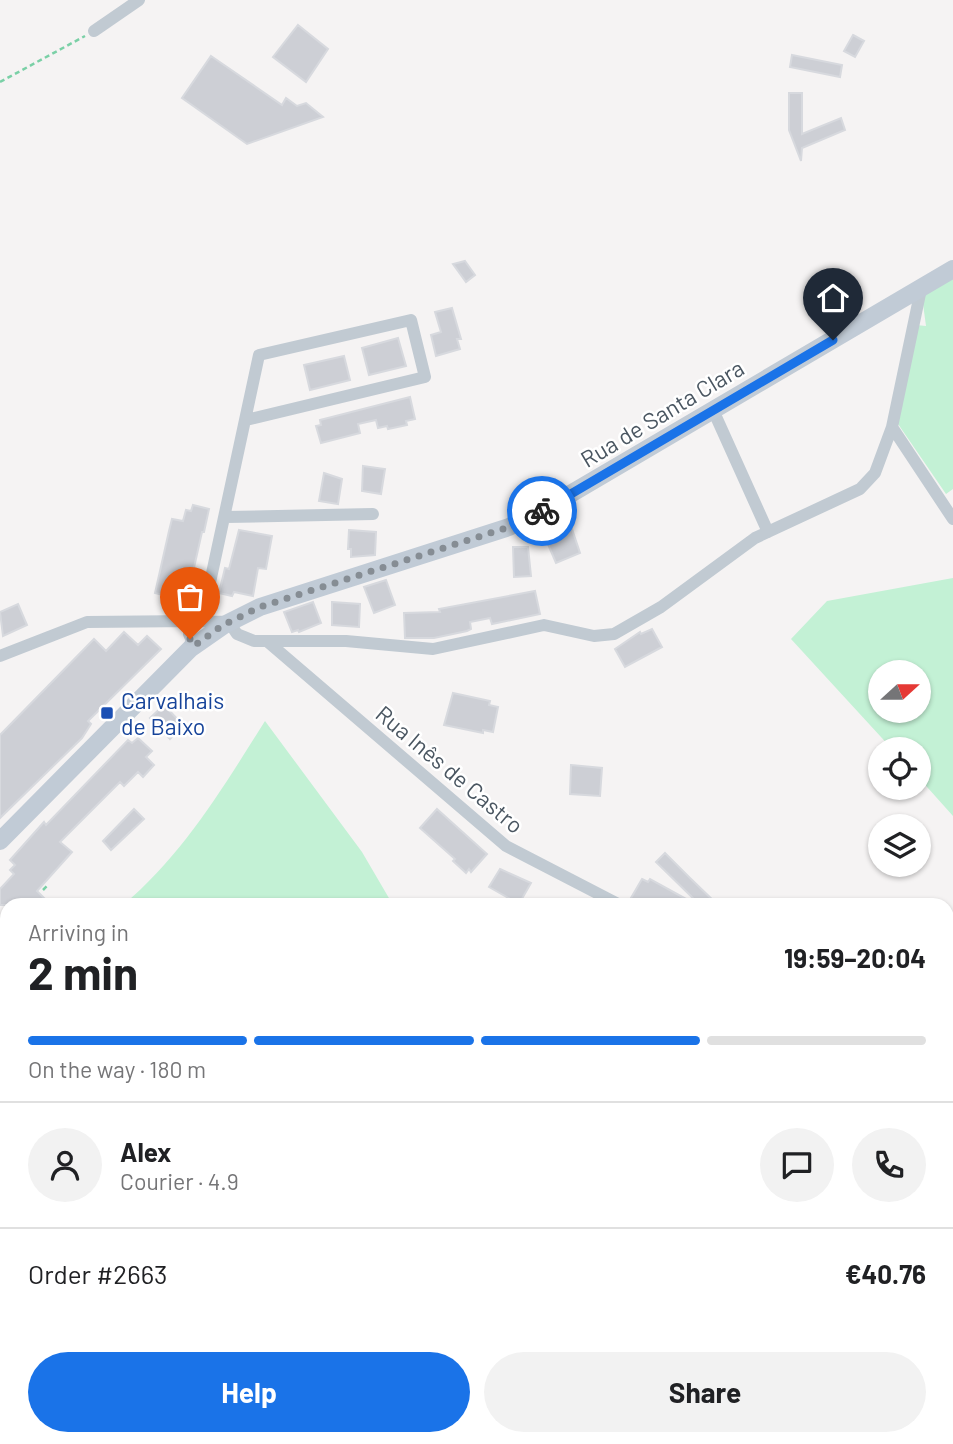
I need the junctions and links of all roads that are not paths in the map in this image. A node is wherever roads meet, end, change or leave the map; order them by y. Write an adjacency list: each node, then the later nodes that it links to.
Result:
1 (139, 0): 2 (street)
2 (94, 31)
3 (953, 269): 4 (street, Rua de Santa Clara)
4 (921, 289): 5 (street, Rua de Santa Clara); 7 (street)
5 (713, 410): 11 (street); 12 (street, Rua de Santa Clara)
6 (246, 420): 6 (street); 9 (street)
7 (892, 428): 10 (street); 11 (street)
8 (373, 514): 9 (street)
9 (226, 517): 12 (street)
10 (953, 519)
11 (768, 532): 13 (street)
12 (213, 622): 13 (street); 14 (street, Rua de Santa Clara); 14 (street); 15 (street)
13 (268, 642): 17 (street, Rua Inês de Castro)
14 (194, 646): 16 (street, Rua de Santa Clara)
15 (0, 656)
16 (0, 841)
17 (606, 898)

